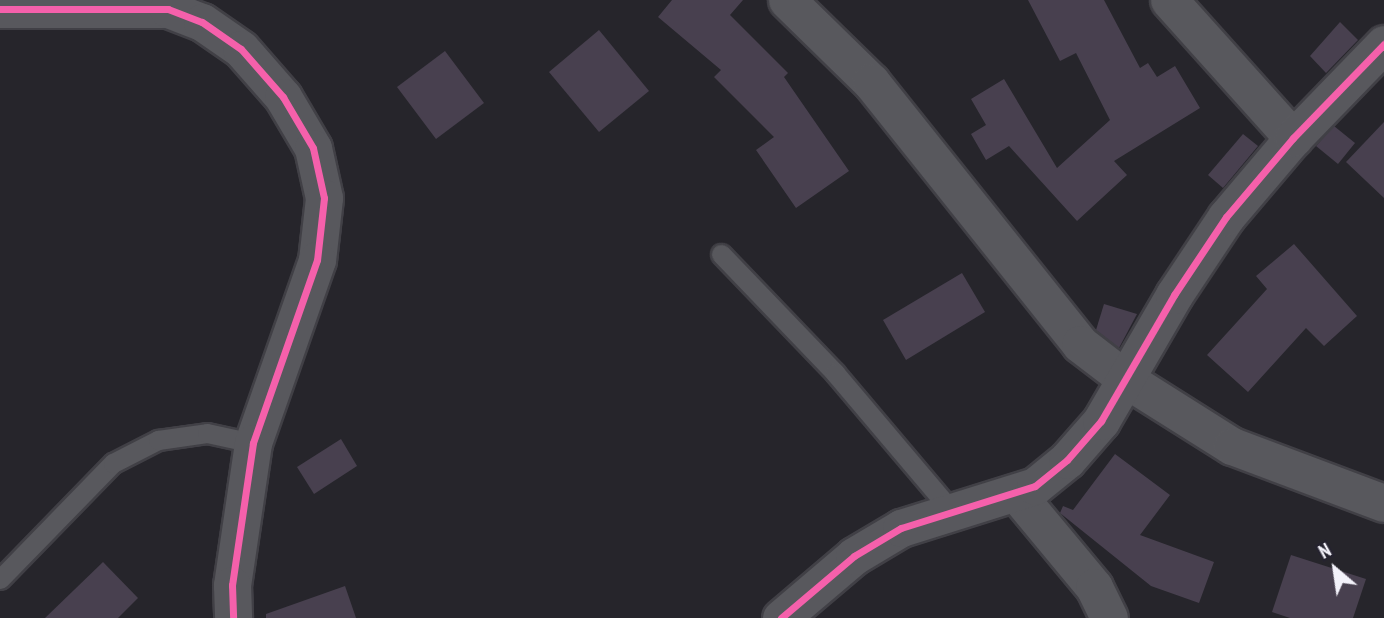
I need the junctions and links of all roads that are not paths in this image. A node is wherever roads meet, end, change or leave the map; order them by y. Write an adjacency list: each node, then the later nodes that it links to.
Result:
1 (788, 0): 7 (street)
2 (1169, 0): 5 (street)
3 (0, 9): 8 (street)
4 (1384, 44): 5 (street)
5 (1293, 138): 7 (street)
6 (721, 254): 11 (lane)
7 (1127, 380): 9 (street); 10 (street)
8 (253, 443): 12 (lane); 13 (street)
9 (1016, 493): 11 (street); 15 (street)
10 (1384, 503)
11 (950, 509): 14 (street)
12 (0, 579)
13 (233, 618)
14 (781, 618)
15 (1109, 618)

